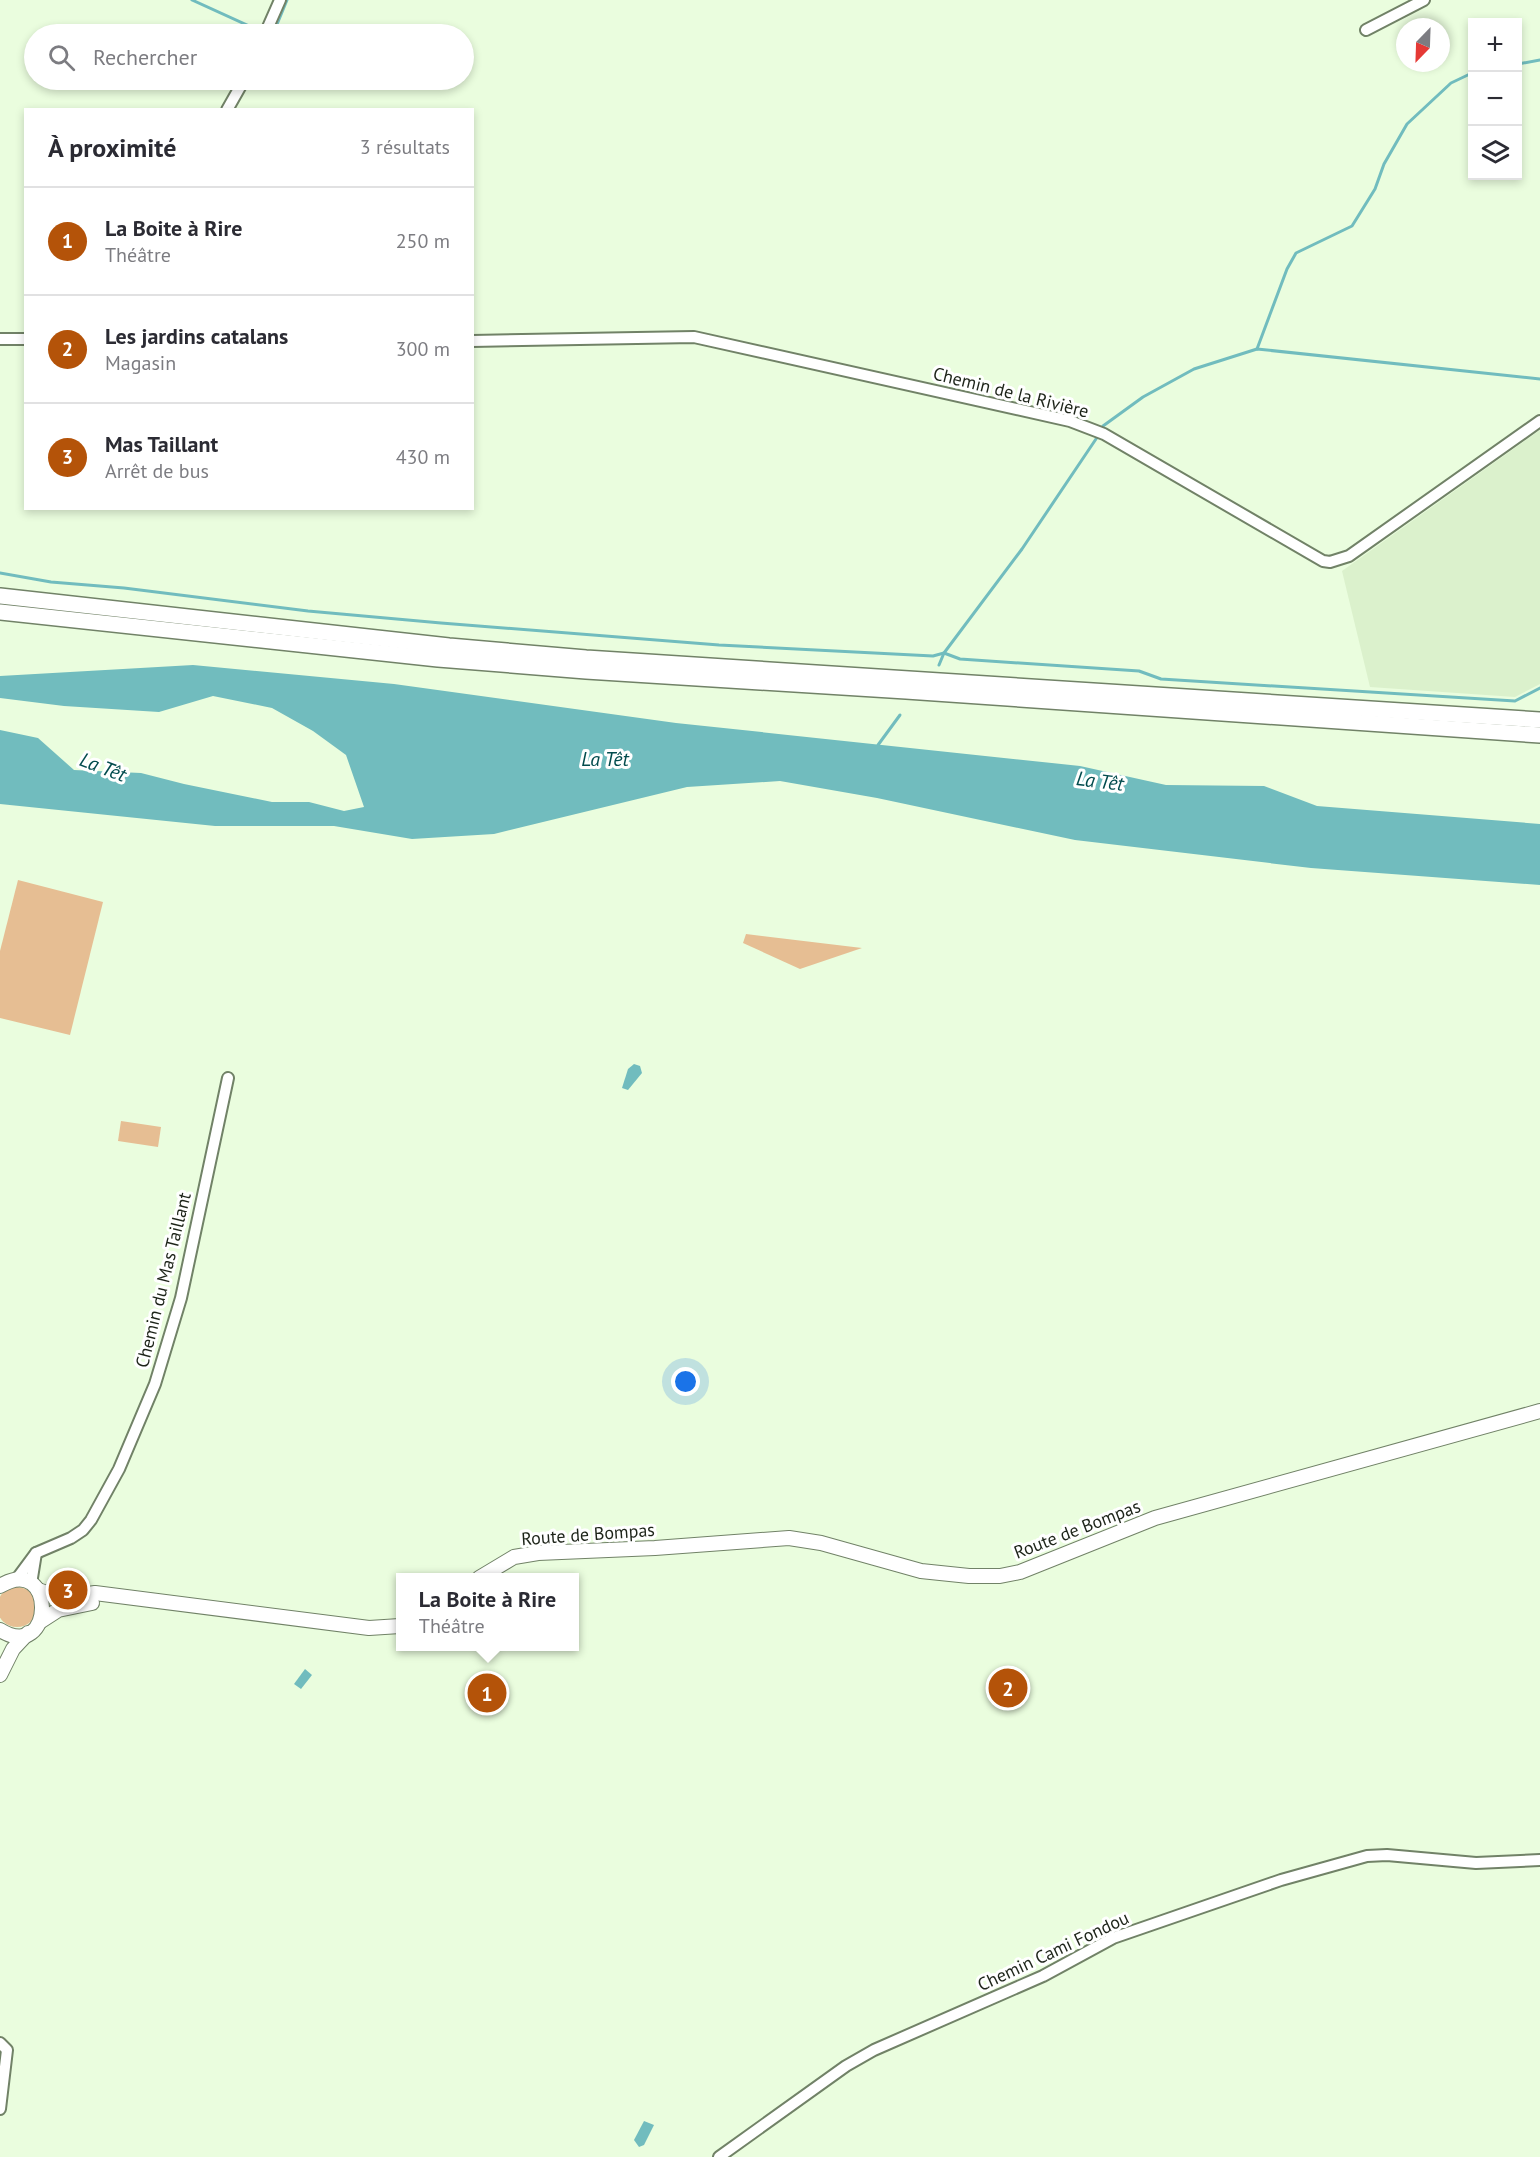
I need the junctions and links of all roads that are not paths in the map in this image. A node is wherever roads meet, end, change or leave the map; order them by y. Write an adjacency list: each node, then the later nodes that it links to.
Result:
1 (280, 0): 3 (street)
2 (1424, 0): 4 (street)
3 (269, 24)
4 (1366, 30)
5 (238, 90): 6 (street)
6 (228, 108)
7 (0, 339): 8 (street)
8 (24, 339)
9 (474, 341): 10 (street, Chemin de la Rivière)
10 (1540, 421)
11 (2, 595): 13 (highway)
12 (0, 612): 14 (highway)
13 (1540, 720)
14 (1540, 735)
15 (228, 1078): 17 (street, Chemin du Mas Taillant)
16 (1540, 1412): 18 (main road, Route de Bompas)
17 (36, 1553): 19 (street); 21 (street)
18 (485, 1573)
19 (16, 1580): 20 (main road); 21 (main road)
20 (0, 1586)
21 (34, 1587): 22 (main road); 23 (main road)
22 (144, 1599): 23 (main road); 24 (main road)
23 (41, 1621): 26 (main road)
24 (396, 1626)
25 (0, 1629): 26 (main road)
26 (28, 1633): 27 (main road)
27 (0, 1675)
28 (1540, 1860): 31 (street, Chemin Cami Fondou)
29 (0, 2043): 30 (street)
30 (0, 2109)
31 (719, 2157)

